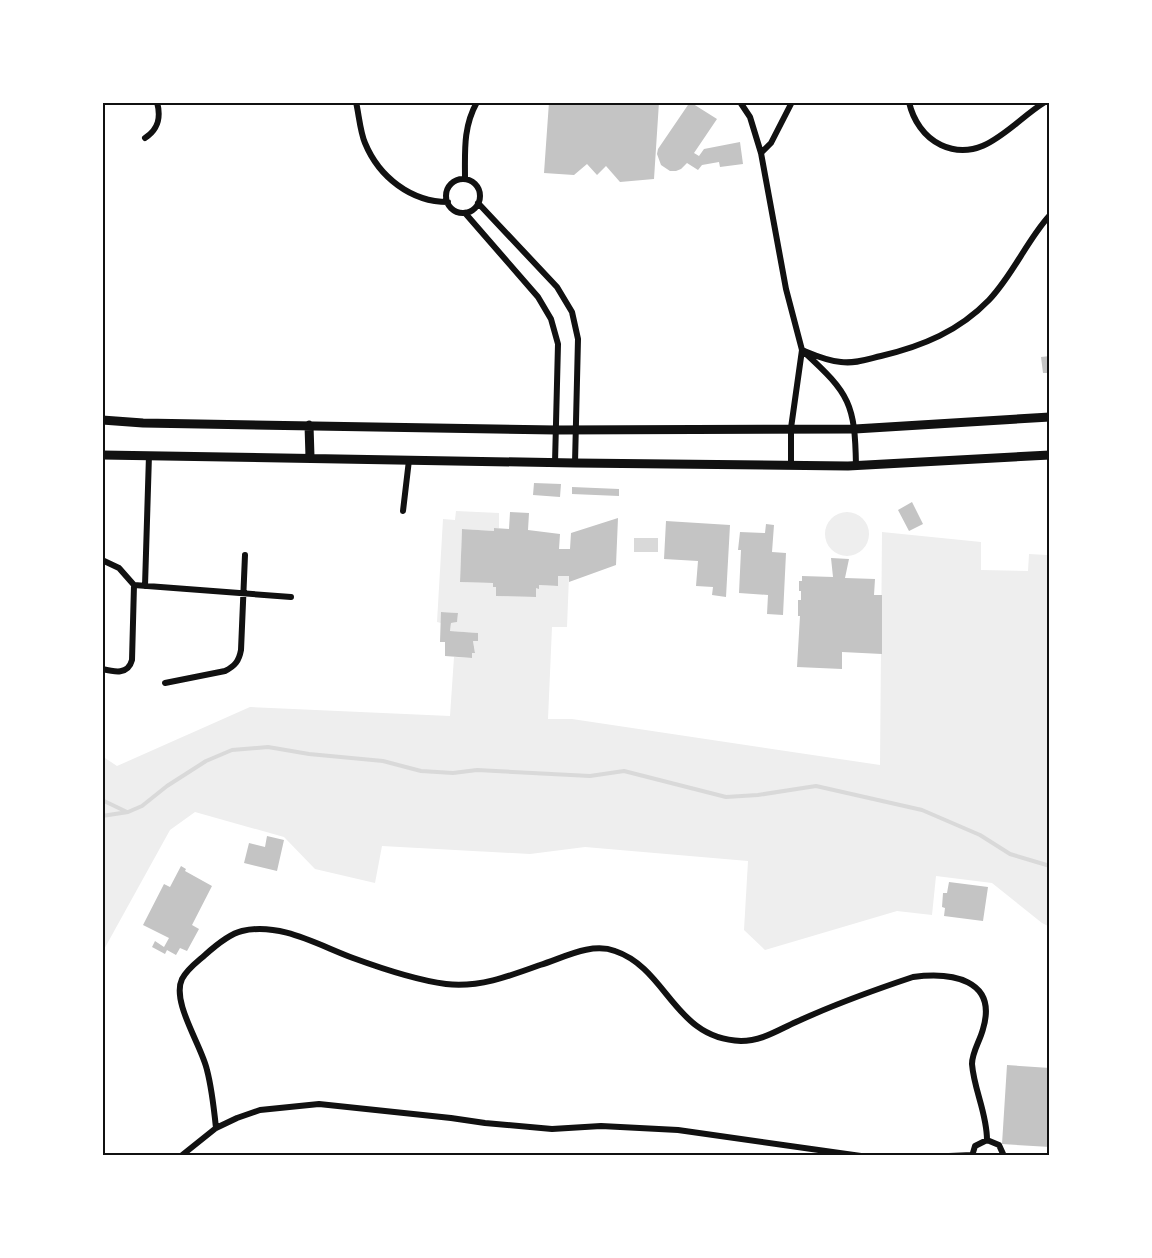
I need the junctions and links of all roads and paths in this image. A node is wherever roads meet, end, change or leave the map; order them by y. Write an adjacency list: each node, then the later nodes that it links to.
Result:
1 (157, 102): 8 (street)
2 (356, 102): 11 (street)
3 (477, 102): 10 (street)
4 (740, 102): 9 (street)
5 (792, 102): 9 (street)
6 (909, 102): 7 (street)
7 (1045, 102)
8 (145, 138)
9 (761, 153): 15 (street)
10 (465, 179): 11 (street); 12 (street)
11 (448, 202): 13 (street)
12 (478, 203): 13 (street); 20 (street)
13 (465, 213): 22 (street)
14 (1050, 214): 15 (street)
15 (802, 350): 19 (street); 21 (street)
16 (1050, 417): 21 (main road)
17 (102, 420): 18 (main road)
18 (309, 425): 22 (main road); 26 (main road)
19 (791, 428): 20 (main road); 21 (main road); 30 (street)
20 (576, 429): 22 (main road); 29 (street)
21 (855, 429): 31 (street)
22 (556, 430): 28 (street)
23 (102, 454): 25 (main road)
24 (1050, 454): 31 (main road)
25 (149, 455): 26 (main road); 36 (street)
26 (310, 457): 27 (main road)
27 (409, 460): 28 (main road); 32 (street)
28 (555, 463): 29 (main road)
29 (575, 463): 30 (main road)
30 (791, 465): 31 (main road)
31 (856, 466)
32 (404, 511)
33 (245, 555): 37 (street)
34 (102, 560): 35 (street)
35 (134, 585): 36 (street); 39 (street)
36 (146, 586): 37 (street)
37 (244, 593): 38 (street); 40 (street)
38 (291, 597)
39 (102, 669)
40 (165, 683)
41 (216, 1128): 42 (street); 43 (street); 44 (street)
42 (987, 1140): 46 (street); 47 (street)
43 (181, 1156)
44 (861, 1156)
45 (949, 1156): 46 (street)
46 (972, 1156)
47 (1004, 1156)

